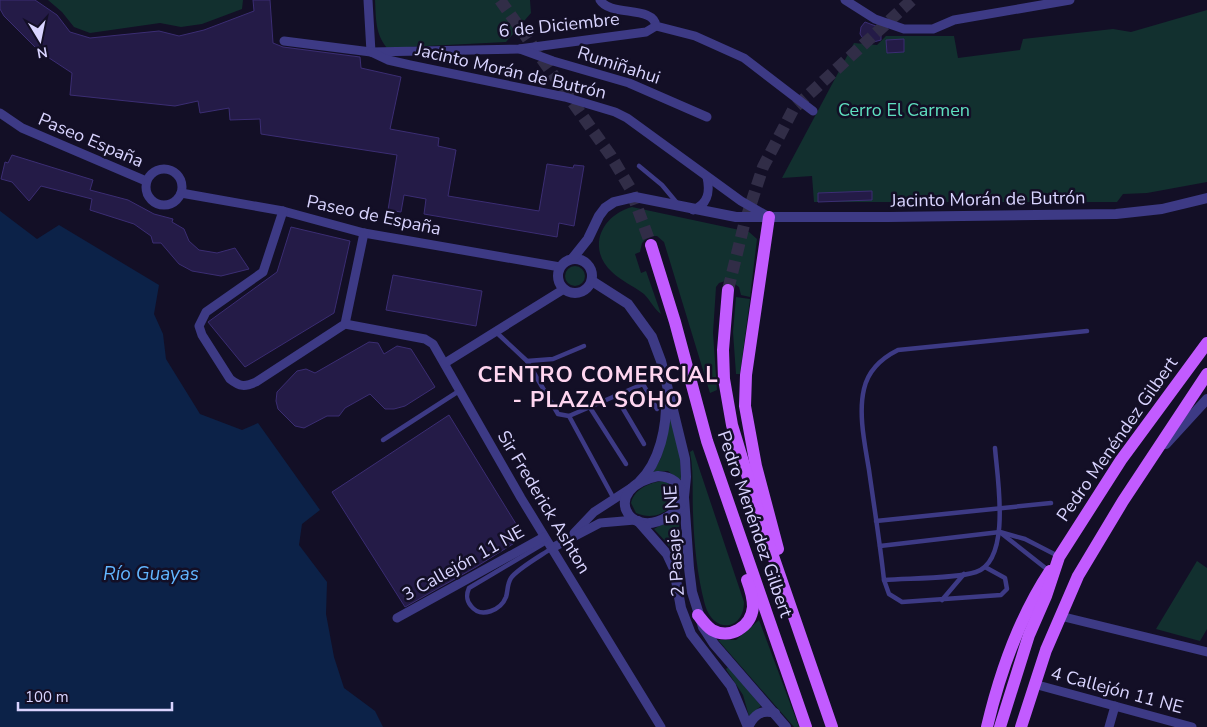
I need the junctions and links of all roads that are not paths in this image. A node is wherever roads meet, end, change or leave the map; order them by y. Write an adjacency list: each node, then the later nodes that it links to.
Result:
1 (368, 0): 8 (street)
2 (600, 0): 5 (street)
3 (844, 0): 4 (street)
4 (1070, 0)
5 (656, 26): 7 (street, 6 de Diciembre); 9 (street)
6 (284, 42): 8 (street, 6 de Diciembre)
7 (519, 49): 8 (street, 6 de Diciembre); 11 (street, Rumiñahui)
8 (371, 52): 13 (street, Jacinto Morán de Butrón)
9 (813, 111)
10 (0, 114): 14 (street, Paseo España)
11 (707, 117)
12 (639, 166): 17 (lane)
13 (707, 176): 18 (street); 20 (street, Jacinto Morán de Butrón)
14 (146, 181): 15 (street, Paseo España); 15 (street)
15 (181, 193): 19 (street, Paseo de España)
16 (1207, 198): 20 (street, Jacinto Morán de Butrón)
17 (680, 206): 18 (street, Jacinto Morán de Butrón); 23 (street, Jacinto Morán de Butrón)
18 (693, 210): 20 (street, Jacinto Morán de Butrón)
19 (283, 211): 21 (street, Paseo de España); 28 (street)
20 (769, 217): 69 (main road)
21 (364, 233): 24 (street, Paseo de España); 28 (street)
22 (651, 244): 56 (main road, Pedro Menéndez Gilbert)
23 (572, 260): 24 (street); 25 (street)
24 (560, 267): 26 (street)
25 (592, 281): 26 (street); 35 (street, 2 Pasaje 5 NE)
26 (564, 290): 30 (street)
27 (728, 290): 69 (main road, Pedro Menéndez Gilbert)
28 (346, 324): 34 (street, Sir Frederick Ashton)
29 (1087, 331): 54 (lane)
30 (496, 332): 33 (lane); 34 (street)
31 (1207, 344): 60 (main road, Pedro Menéndez Gilbert)
32 (584, 346): 33 (lane)
33 (527, 360): 42 (lane)
34 (445, 363): 37 (street, Sir Frederick Ashton)
35 (664, 372): 48 (street, 2 Pasaje 5 NE); 49 (street, 2 Pasaje 5 NE)
36 (1207, 374): 47 (main road, Pedro Menéndez Gilbert)
37 (459, 391): 43 (lane); 58 (street, Sir Frederick Ashton)
38 (615, 395): 40 (lane); 41 (lane); 44 (lane)
39 (1207, 399): 47 (street, Pedro Menéndez Gilbert)
40 (589, 406): 42 (lane); 46 (lane)
41 (657, 409)
42 (569, 416): 50 (lane)
43 (383, 440)
44 (644, 444)
45 (995, 448): 52 (lane)
46 (626, 464)
47 (1146, 465): 67 (main road, Pedro Menéndez Gilbert)
48 (633, 486): 49 (street); 50 (street, 3 Callejón 11 NE); 53 (street)
49 (684, 497): 53 (street); 66 (street, 2 Pasaje 5 NE)
50 (614, 499): 57 (street, 3 Callejón 11 NE)
51 (1051, 503): 52 (lane)
52 (999, 508): 54 (lane); 55 (lane)
53 (637, 521): 57 (street, 3 Callejón 11 NE); 76 (street, 2 Pasaje 5 NE)
54 (876, 521): 59 (lane)
55 (1000, 532): 59 (lane); 60 (lane); 61 (lane); 62 (lane)
56 (740, 535): 66 (main road); 78 (main road, Pedro Menéndez Gilbert)
57 (570, 537): 58 (street, 3 Callejón 11 NE)
58 (548, 542): 58 (lane); 68 (street, 3 Callejón 11 NE); 75 (street, Sir Frederick Ashton)
59 (880, 546): 64 (lane)
60 (1059, 556): 62 (main road); 81 (main road, Pedro Menéndez Gilbert)
61 (985, 567): 63 (lane); 65 (lane)
62 (1049, 572): 80 (main road)
63 (964, 574): 64 (lane); 65 (lane)
64 (884, 580): 65 (lane)
65 (942, 600)
66 (698, 615): 73 (street, 2 Pasaje 5 NE)
67 (1060, 616): 70 (street); 71 (main road, Pedro Menéndez Gilbert)
68 (397, 618)
69 (796, 624): 79 (main road, Pedro Menéndez Gilbert)
70 (1207, 652)
71 (1034, 684): 72 (street, 4 Callejón 11 NE); 82 (main road, Pedro Menéndez Gilbert)
72 (1115, 706): 74 (street, 4 Callejón 11 NE); 83 (street)
73 (775, 713): 76 (street); 77 (street, 2 Pasaje 5 NE)
74 (1188, 726)
75 (661, 727)
76 (748, 727)
77 (786, 727)
78 (806, 727)
79 (832, 727)
80 (987, 727)
81 (1000, 727)
82 (1021, 727)
83 (1109, 727)

